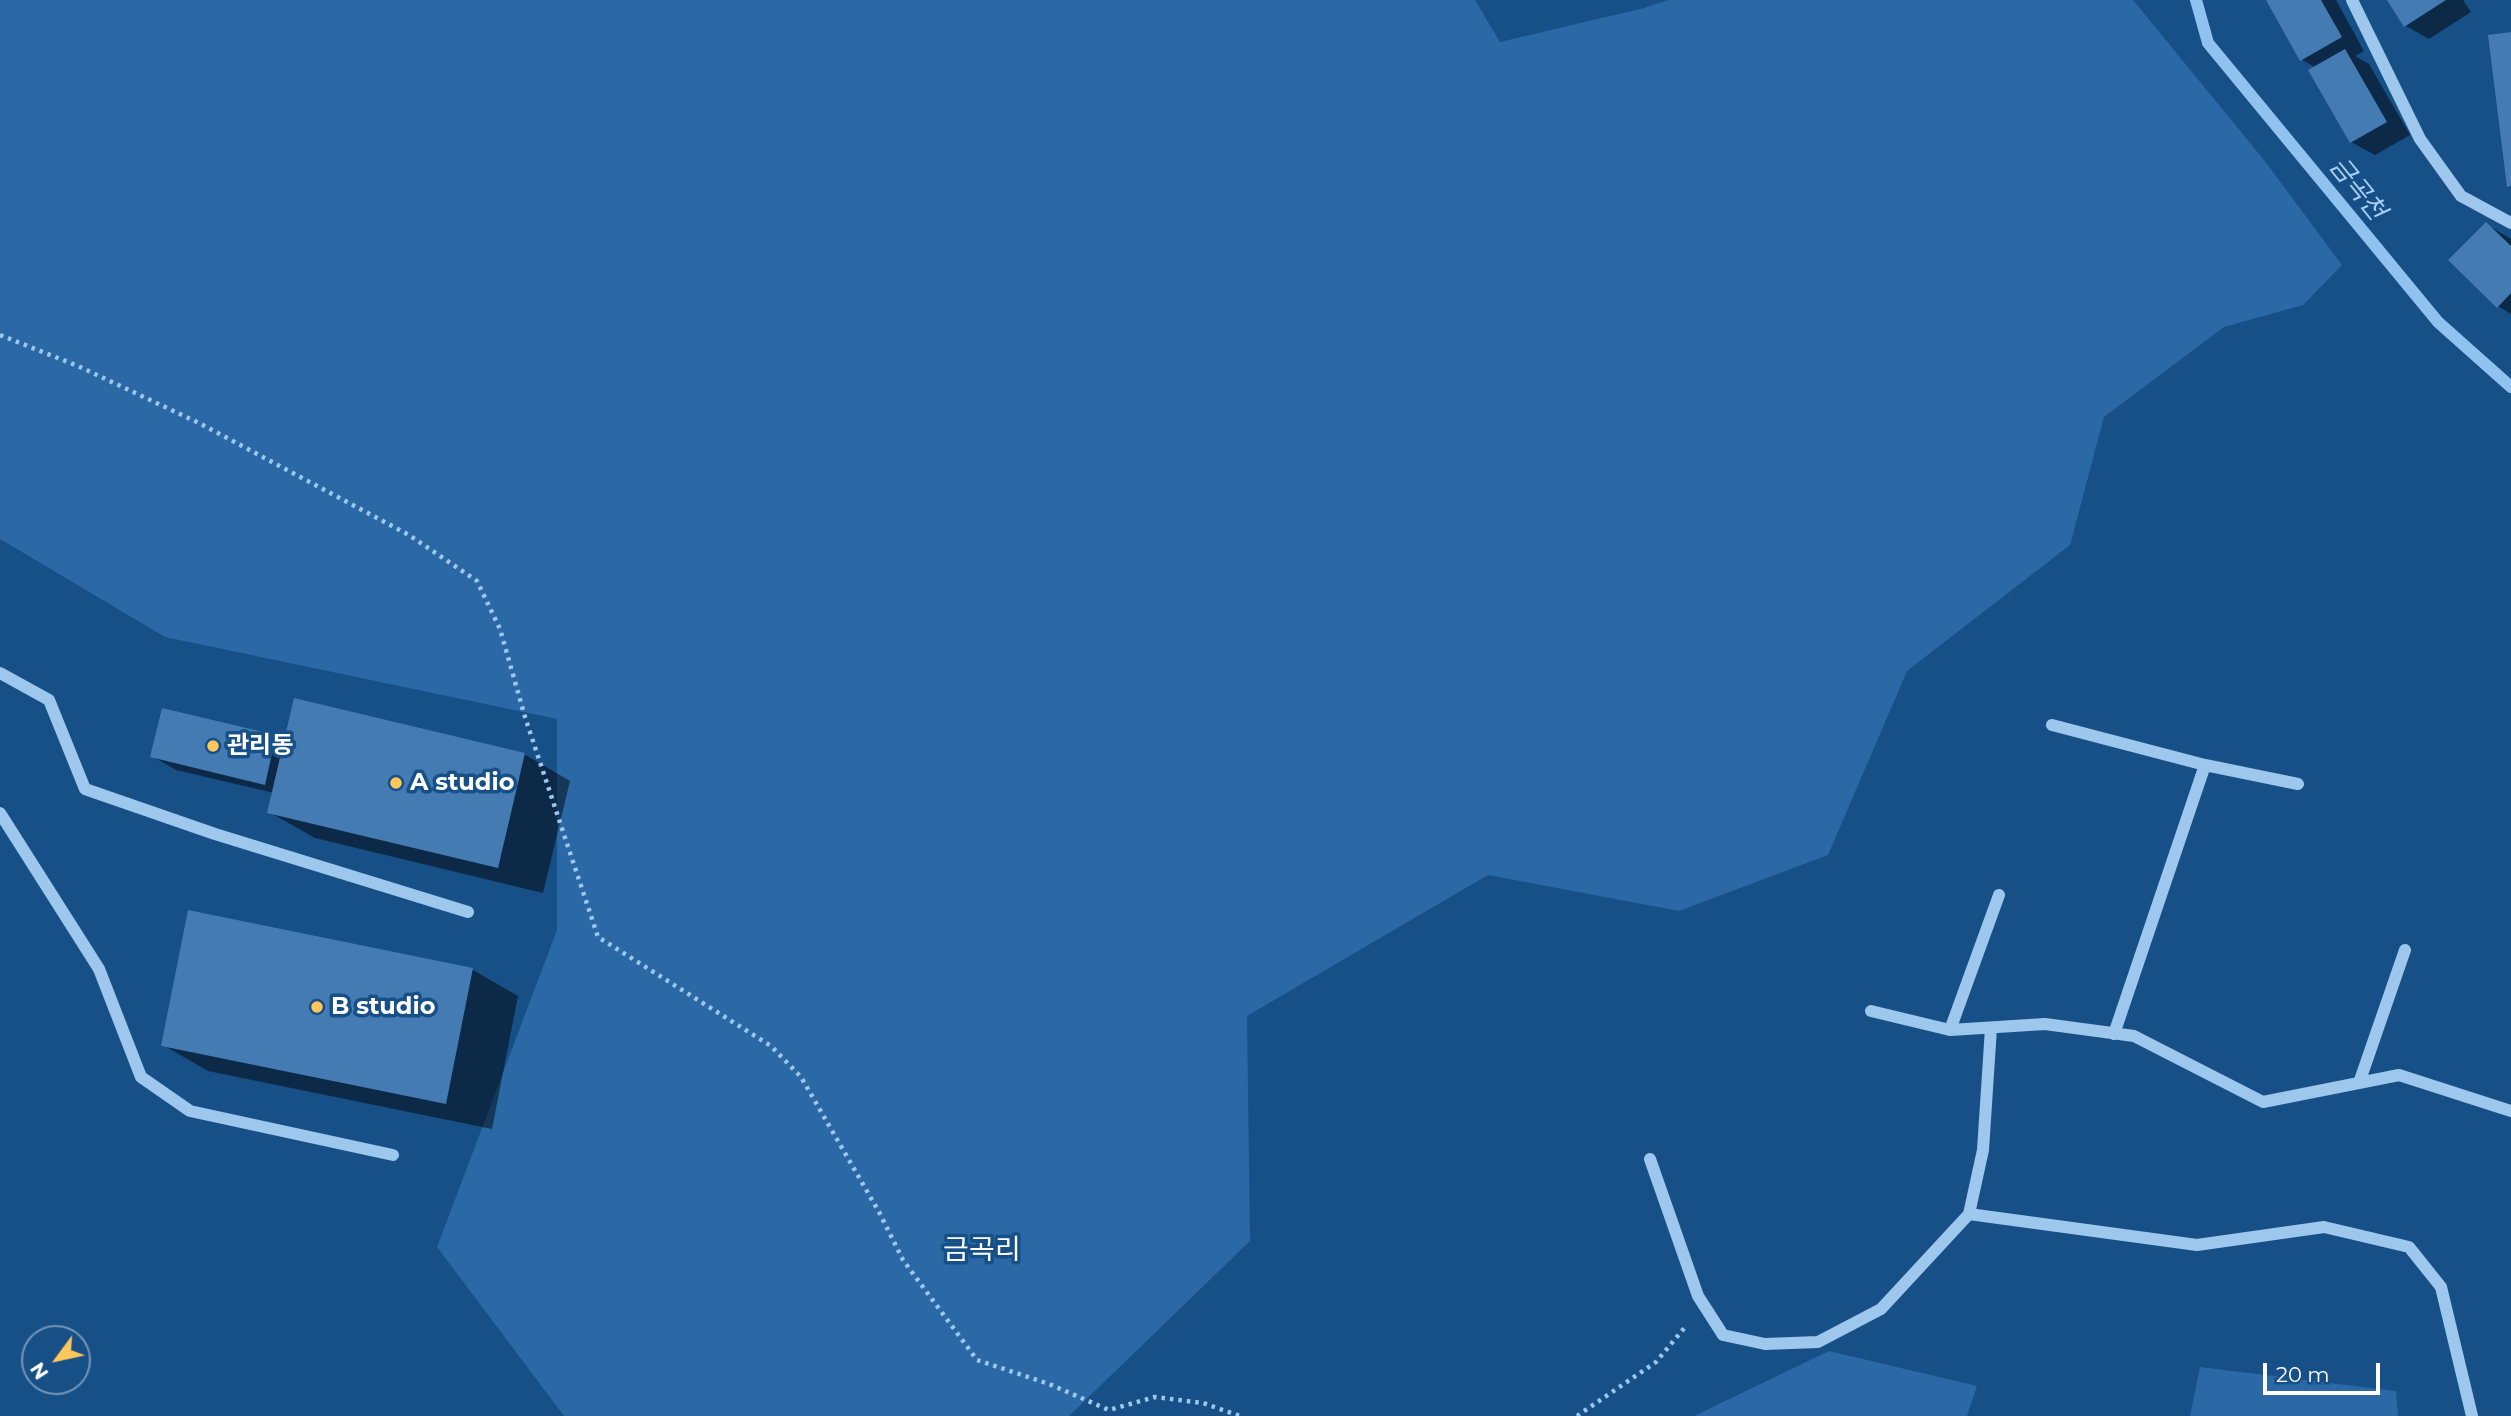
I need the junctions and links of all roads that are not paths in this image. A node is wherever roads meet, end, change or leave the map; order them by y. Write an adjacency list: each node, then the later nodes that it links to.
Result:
1 (2352, 0): 2 (lane)
2 (2511, 223)
3 (0, 673): 9 (lane)
4 (2052, 725): 5 (lane)
5 (2205, 765): 6 (lane); 14 (lane)
6 (2298, 784)
7 (0, 813): 17 (lane)
8 (1999, 895): 13 (lane)
9 (468, 912)
10 (2406, 950): 15 (lane)
11 (1871, 1011): 13 (lane)
12 (1991, 1028): 13 (lane); 14 (lane); 19 (lane)
13 (1950, 1030)
14 (2114, 1034): 15 (lane)
15 (2359, 1083): 16 (lane)
16 (2511, 1111)
17 (393, 1155)
18 (1650, 1158): 19 (lane)
19 (1969, 1214): 20 (lane)
20 (2472, 1416)

